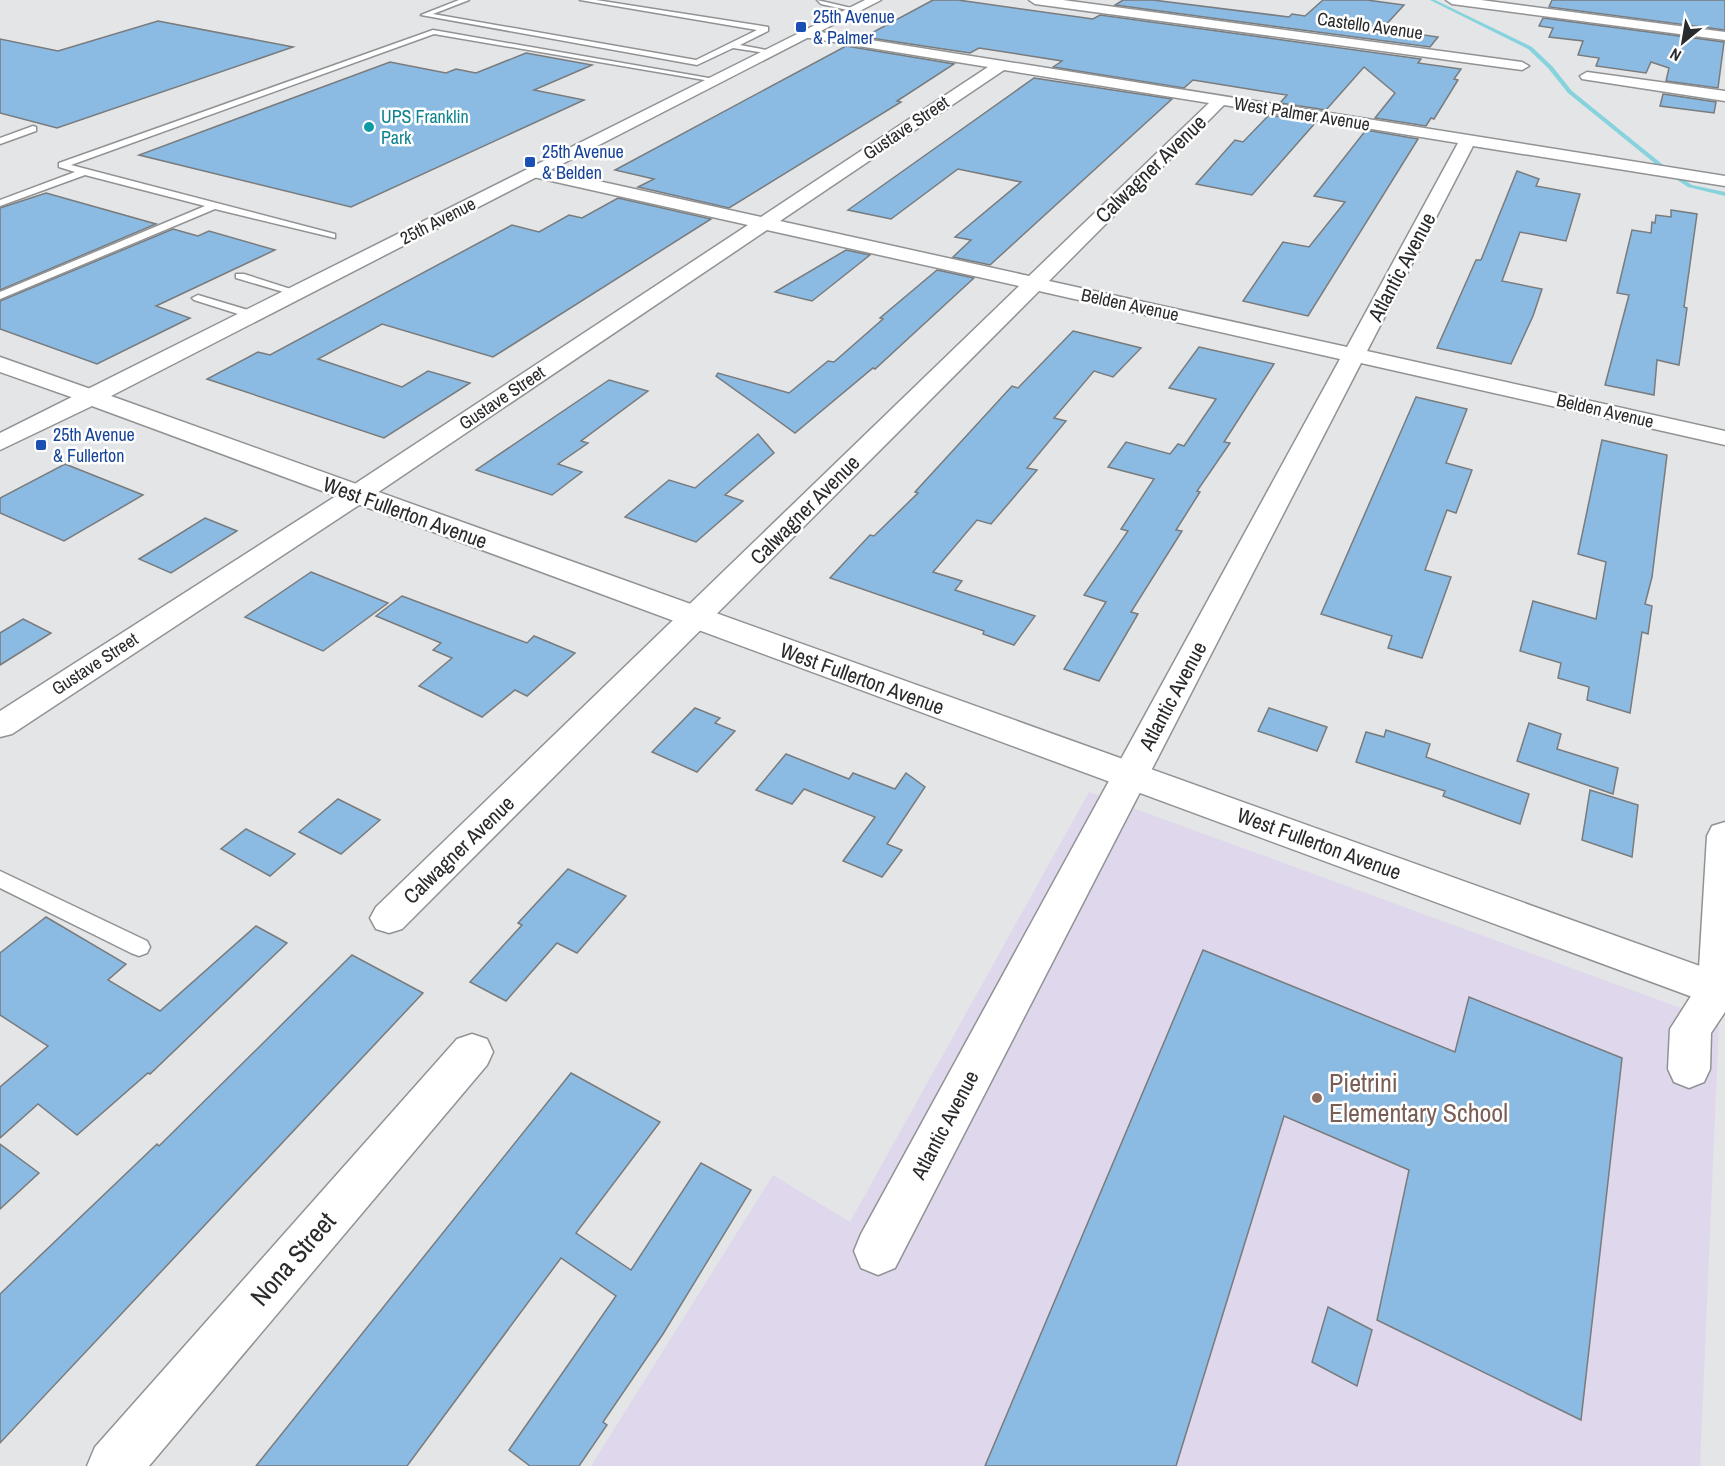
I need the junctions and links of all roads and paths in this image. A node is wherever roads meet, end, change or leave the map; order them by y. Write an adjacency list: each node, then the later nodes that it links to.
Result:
1 (466, 0): 10 (lane)
2 (583, 0): 10 (lane)
3 (820, 0): 7 (lane)
4 (875, 0): 7 (street, 25th Avenue)
5 (1035, 0): 13 (street, Castello Avenue)
6 (1452, 0): 9 (street)
7 (856, 10): 8 (street, 25th Avenue)
8 (808, 34): 11 (street, 25th Avenue); 12 (street, West Palmer Avenue)
9 (1725, 36)
10 (733, 46): 11 (lane)
11 (773, 52): 15 (street, 25th Avenue)
12 (1001, 65): 17 (street, West Palmer Avenue); 26 (street, Gustave Street)
13 (1522, 66)
14 (1587, 76): 16 (street)
15 (716, 80): 21 (lane); 22 (street, 25th Avenue)
16 (1725, 96)
17 (1221, 100): 19 (street, West Palmer Avenue); 29 (street, Calwagner Avenue)
18 (33, 129): 20 (lane)
19 (1468, 140): 23 (street, West Palmer Avenue); 34 (street, Atlantic Avenue)
20 (0, 141)
21 (84, 172): 24 (lane); 25 (lane)
22 (535, 172): 26 (street, Belden Avenue); 30 (street, 25th Avenue)
23 (1721, 180)
24 (0, 203)
25 (214, 206): 27 (lane); 31 (lane)
26 (764, 223): 29 (street, Belden Avenue); 39 (street, Gustave Street)
27 (331, 236)
28 (240, 276): 30 (lane)
29 (1034, 284): 34 (street, Belden Avenue); 40 (street, Calwagner Avenue)
30 (297, 293): 33 (street, 25th Avenue)
31 (0, 296)
32 (198, 297): 33 (lane)
33 (254, 315): 36 (street, 25th Avenue)
34 (1356, 355): 37 (street, Belden Avenue); 42 (street, Atlantic Avenue)
35 (0, 364): 36 (street, West Fullerton Avenue)
36 (91, 397): 38 (street, 25th Avenue); 39 (street, West Fullerton Avenue)
37 (1725, 438)
38 (0, 443)
39 (356, 495): 40 (street, West Fullerton Avenue); 41 (street, Gustave Street)
40 (694, 619): 42 (street, West Fullerton Avenue); 45 (street, Calwagner Avenue)
41 (0, 726)
42 (1131, 776): 47 (street, West Fullerton Avenue); 50 (street, Atlantic Avenue)
43 (1725, 836): 47 (street)
44 (0, 879): 46 (lane)
45 (389, 918)
46 (139, 948)
47 (1721, 990): 49 (street)
48 (472, 1052): 51 (street, Nona Street)
49 (1689, 1070)
50 (878, 1251)
51 (114, 1466)

